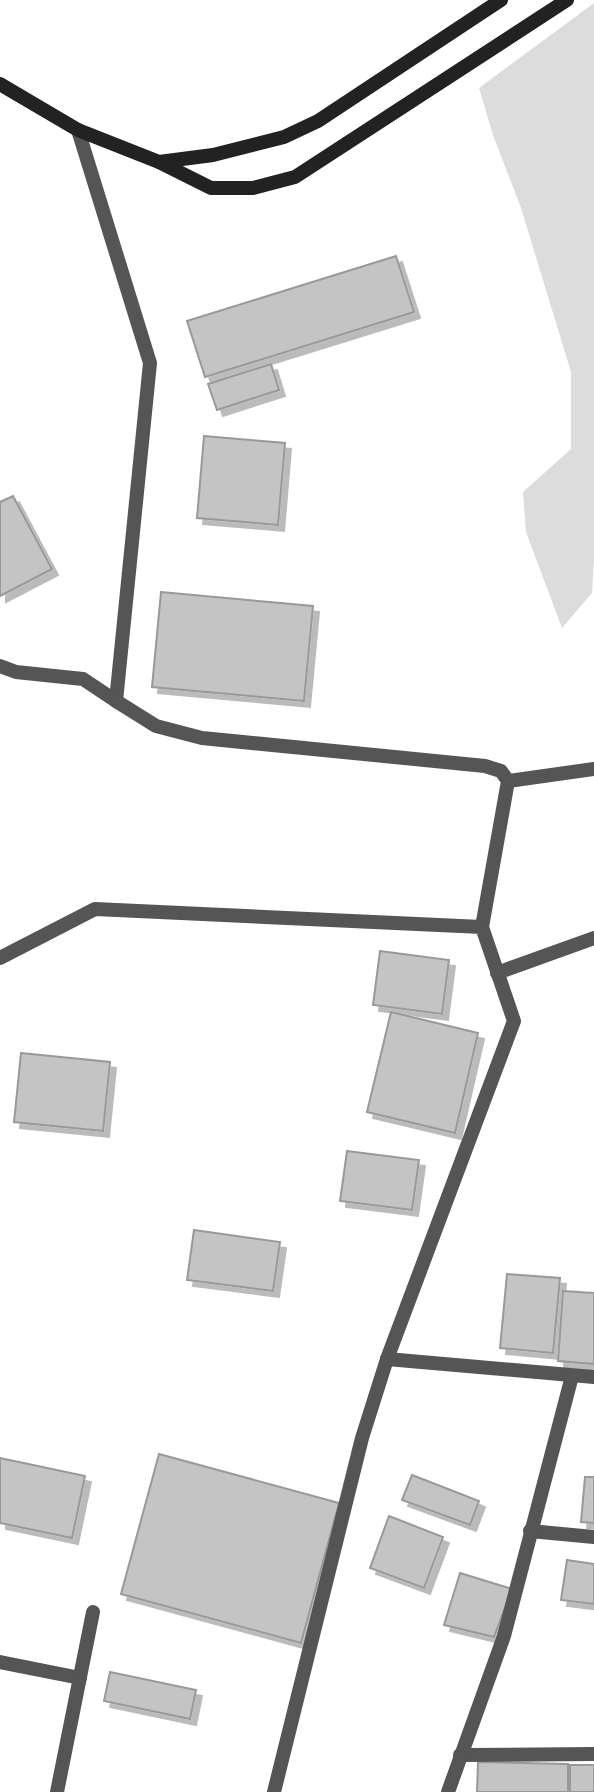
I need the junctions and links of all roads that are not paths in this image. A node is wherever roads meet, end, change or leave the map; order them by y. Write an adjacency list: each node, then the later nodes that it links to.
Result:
1 (501, 0): 5 (street)
2 (568, 0): 5 (street)
3 (0, 84): 4 (street)
4 (78, 130): 5 (street); 7 (street)
5 (159, 162)
6 (0, 666): 7 (street)
7 (116, 701): 9 (street)
8 (594, 769): 9 (street)
9 (508, 781): 10 (street)
10 (482, 927): 12 (street); 13 (street)
11 (594, 938): 13 (street)
12 (0, 958)
13 (497, 972): 14 (street)
14 (387, 1359): 15 (street); 25 (street)
15 (572, 1376): 16 (street); 17 (street)
16 (594, 1377)
17 (530, 1531): 18 (street); 23 (street)
18 (594, 1537)
19 (93, 1612): 21 (street)
20 (0, 1662): 21 (street)
21 (80, 1678): 24 (street)
22 (594, 1754): 23 (street)
23 (460, 1755): 26 (street)
24 (57, 1792)
25 (274, 1792)
26 (448, 1792)

